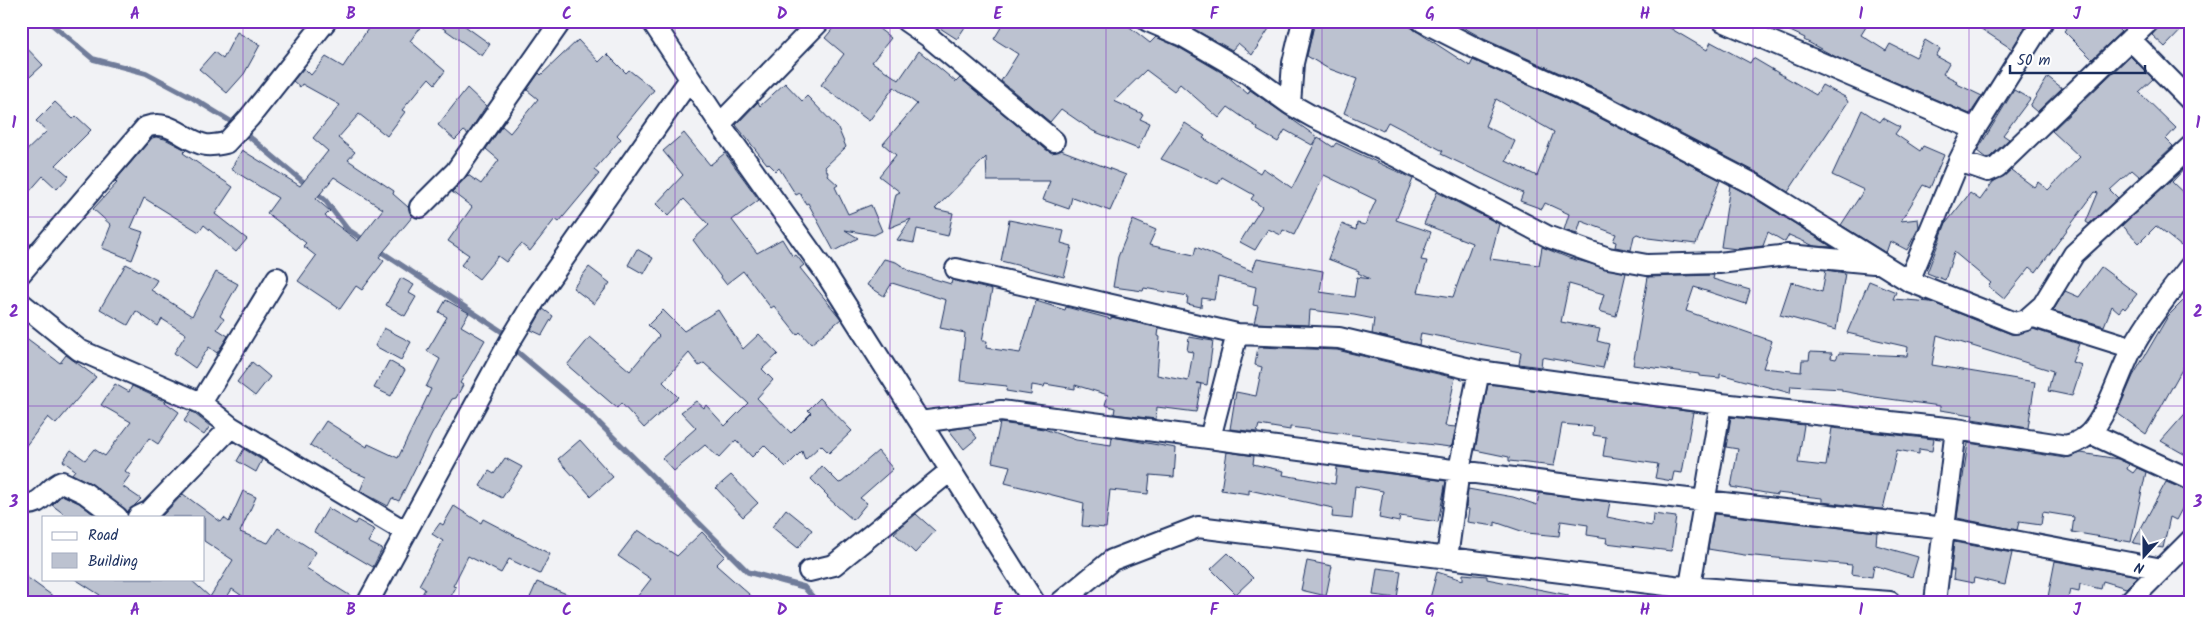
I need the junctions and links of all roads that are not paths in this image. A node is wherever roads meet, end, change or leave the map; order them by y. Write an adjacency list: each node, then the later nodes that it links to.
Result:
1 (326, 21): 22 (street)
2 (562, 21): 21 (street)
3 (652, 21): 13 (street)
4 (820, 21): 16 (street)
5 (906, 21): 18 (street)
6 (1148, 21): 15 (street)
7 (1304, 21): 15 (street)
8 (1422, 21): 23 (street)
9 (1723, 21): 17 (street)
10 (2043, 21): 17 (street)
11 (2149, 21): 12 (street)
12 (2130, 39): 14 (street); 20 (street)
13 (690, 79): 16 (street); 49 (street)
14 (2191, 102)
15 (1290, 104): 23 (street)
16 (720, 124): 36 (street)
17 (1975, 129): 20 (street)
18 (1054, 141)
19 (2191, 146): 30 (street)
20 (1959, 161): 28 (street)
21 (420, 207)
22 (28, 251): 26 (street)
23 (1879, 264): 28 (street)
24 (2191, 265): 32 (street)
25 (956, 269): 31 (street)
26 (21, 273)
27 (277, 278): 34 (street)
28 (1909, 281): 30 (street)
29 (21, 303): 34 (street)
30 (2030, 316): 32 (street)
31 (1237, 334): 33 (street); 40 (street)
32 (2133, 348): 39 (street)
33 (1479, 371): 35 (street); 41 (street)
34 (201, 403): 37 (street)
35 (1721, 404): 38 (street); 44 (street)
36 (920, 422): 40 (street); 42 (street)
37 (231, 427): 47 (street); 49 (street)
38 (1956, 429): 39 (street); 48 (street)
39 (2090, 433): 43 (street)
40 (1210, 438): 41 (street)
41 (1459, 470): 44 (street); 51 (street)
42 (950, 471): 53 (street); 56 (street)
43 (2191, 480)
44 (1705, 501): 48 (street); 54 (street)
45 (21, 502): 46 (street)
46 (116, 516)
47 (140, 516)
48 (1945, 528): 52 (street); 59 (street)
49 (406, 532): 55 (street)
50 (2191, 540): 52 (street)
51 (1447, 558): 54 (street); 57 (street)
52 (2162, 569): 60 (street)
53 (809, 571)
54 (1679, 591): 58 (street)
55 (368, 602)
56 (1034, 602)
57 (1061, 602)
58 (1890, 602)
59 (1934, 602)
60 (2129, 602)

